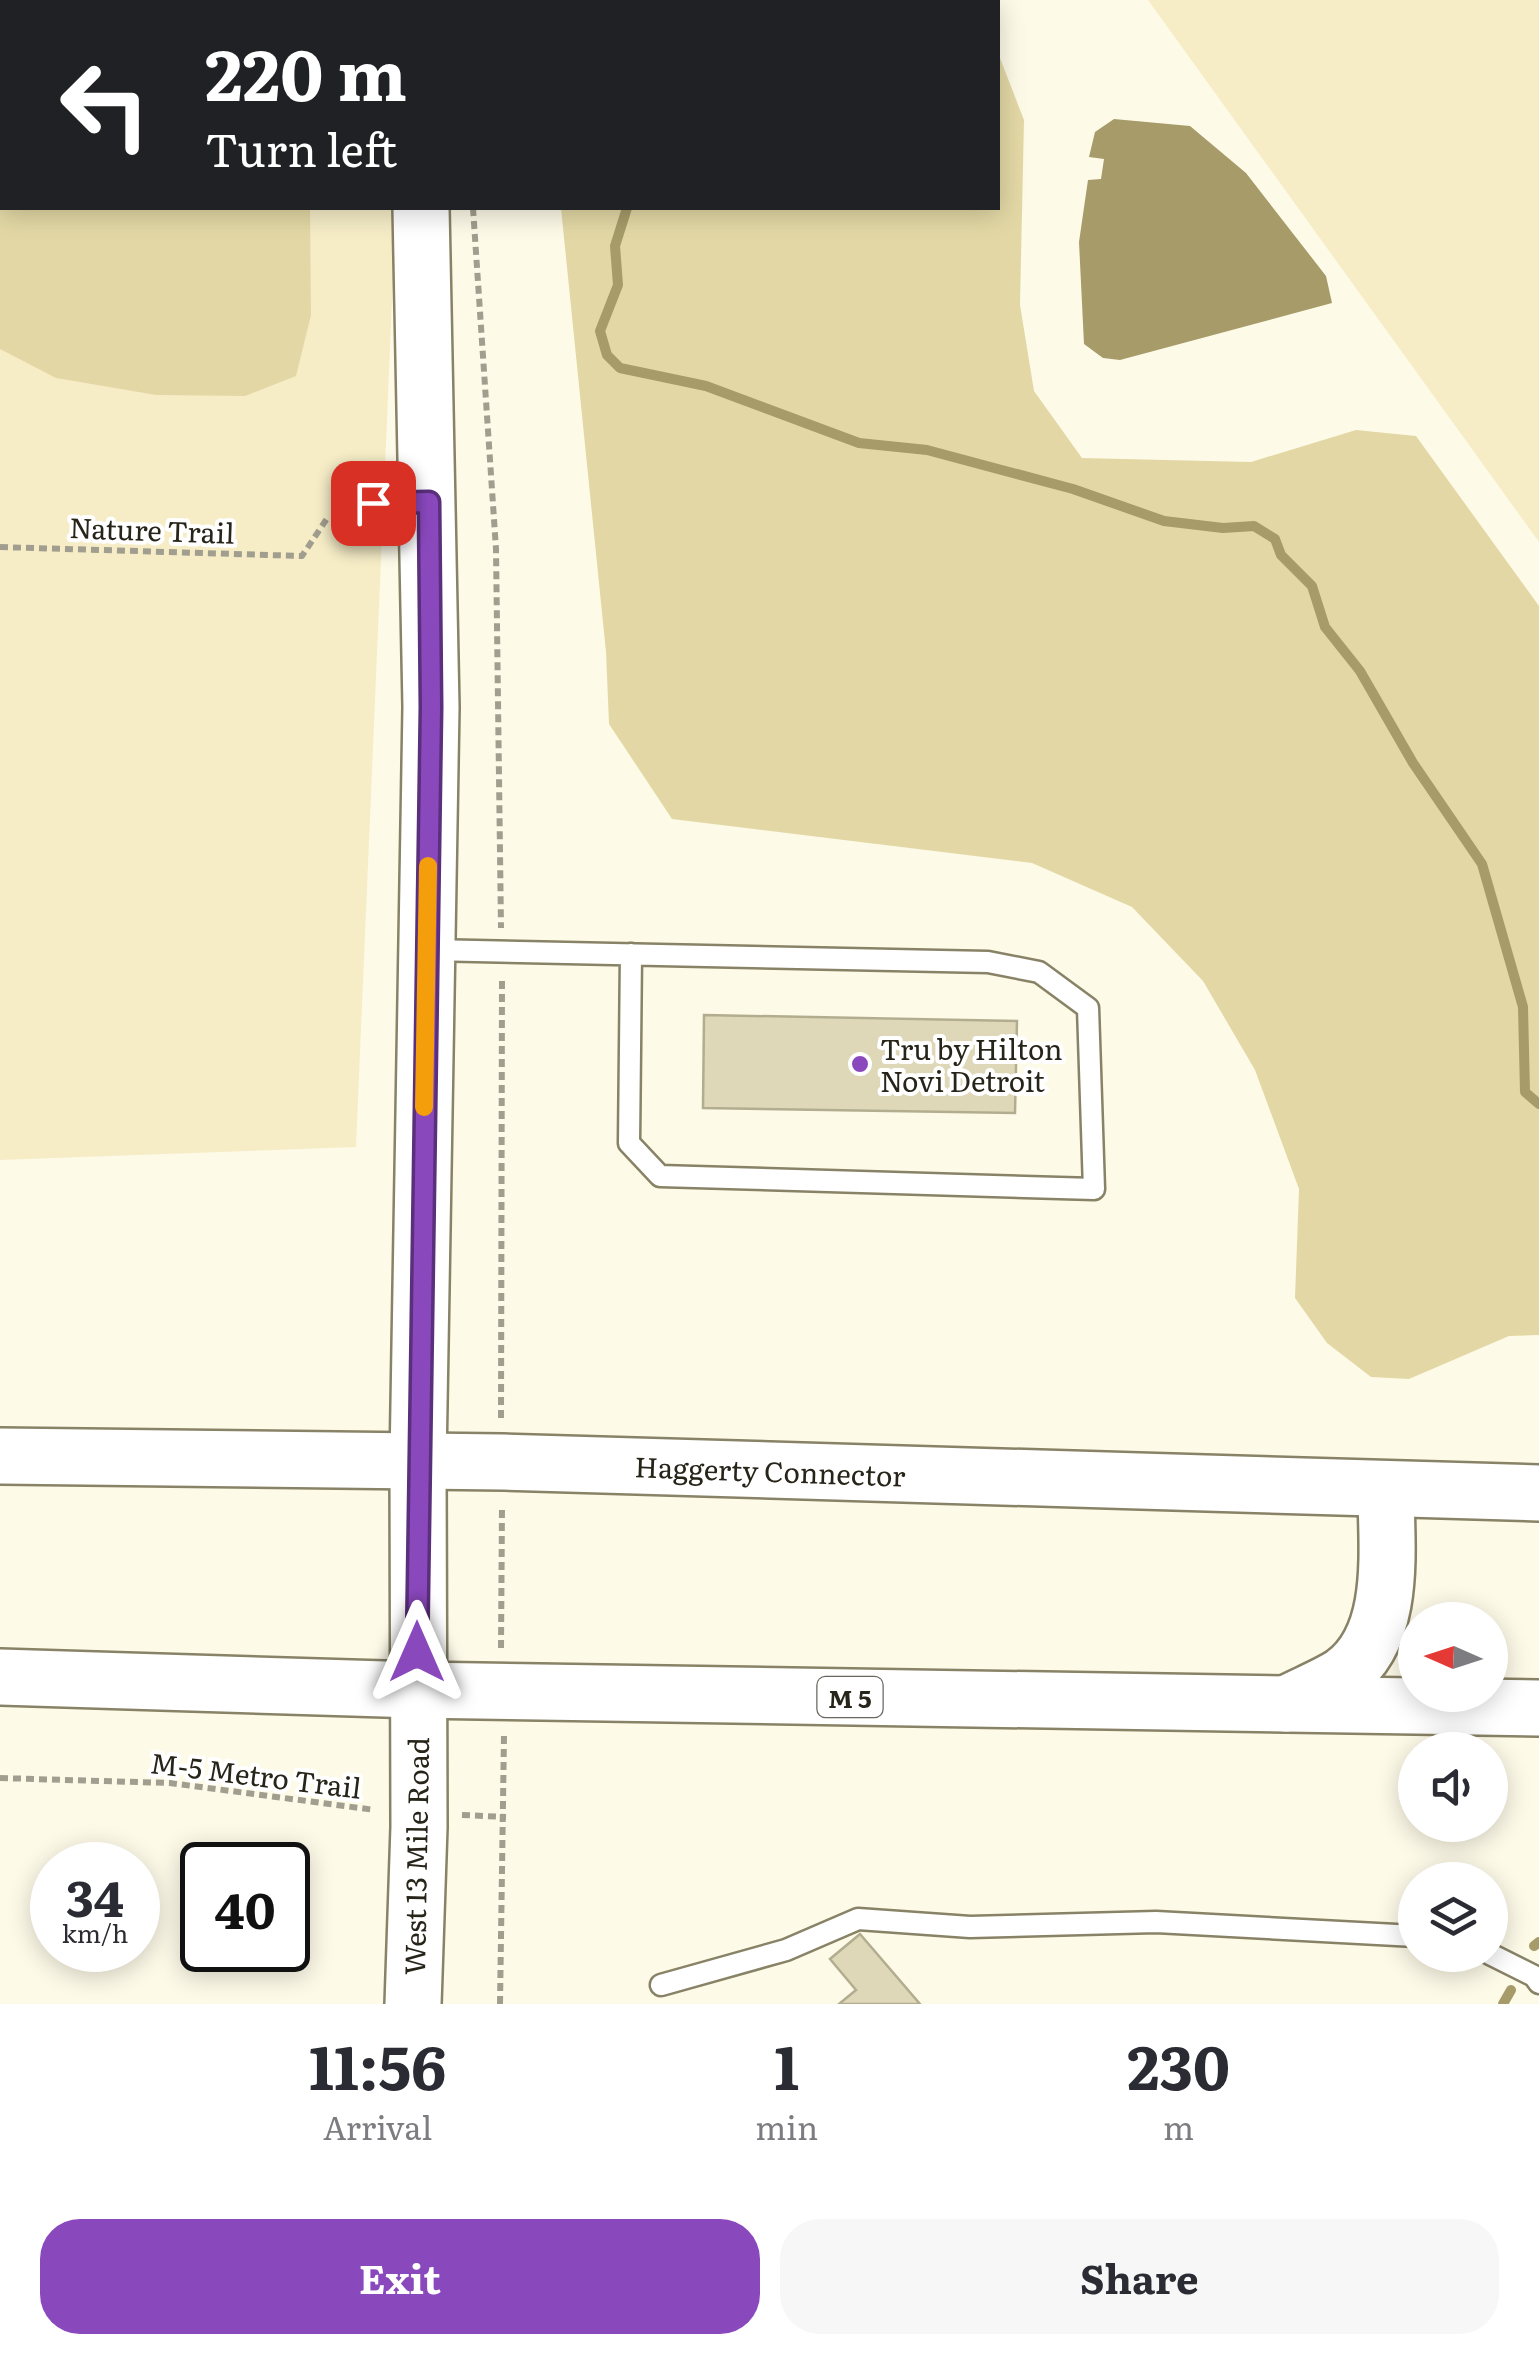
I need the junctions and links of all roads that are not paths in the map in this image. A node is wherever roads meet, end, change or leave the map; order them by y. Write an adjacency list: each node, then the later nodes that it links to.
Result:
1 (422, 210): 2 (main road, West 13 Mile Road)
2 (429, 502): 3 (lane); 4 (main road, West 13 Mile Road)
3 (344, 504)
4 (427, 950): 5 (lane); 7 (main road, West 13 Mile Road)
5 (631, 954): 5 (lane)
6 (0, 1456): 7 (main road, Haggerty Connector)
7 (418, 1462): 8 (main road, Haggerty Connector); 11 (main road, West 13 Mile Road)
8 (1386, 1489): 9 (main road, Haggerty Connector); 12 (main road)
9 (1539, 1494)
10 (0, 1676): 11 (main road, M 5)
11 (416, 1690): 12 (main road, M 5); 18 (main road, West 13 Mile Road)
12 (1284, 1705): 13 (main road, M 5)
13 (1539, 1708)
14 (1398, 1935): 17 (lane)
15 (1508, 1963): 16 (lane)
16 (1539, 1983)
17 (661, 1986)
18 (412, 2004)

